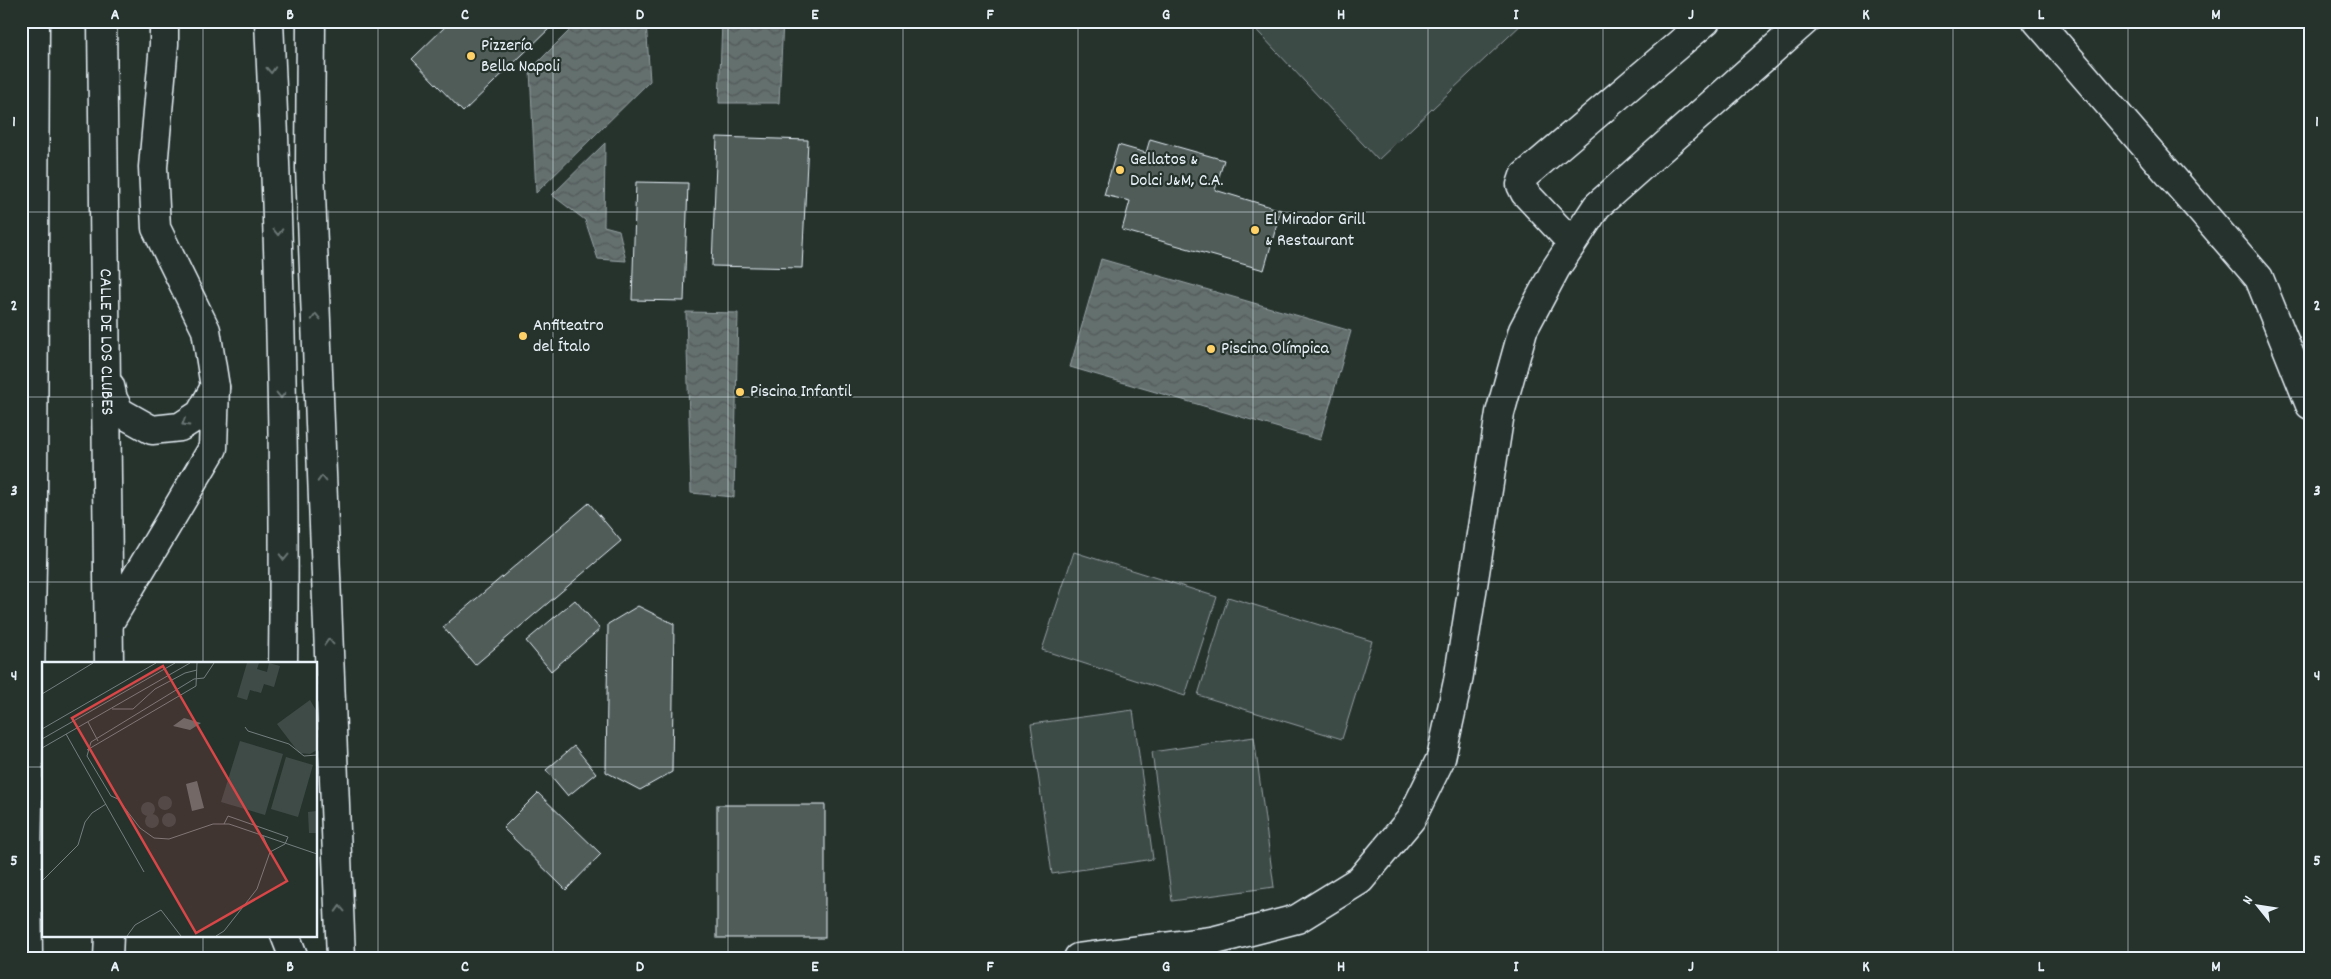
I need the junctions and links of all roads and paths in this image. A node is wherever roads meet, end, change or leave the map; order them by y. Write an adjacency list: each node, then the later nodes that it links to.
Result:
1 (34, 21): 20 (street)
2 (102, 21): 10 (street, CALLE DE LOS CLUBES)
3 (164, 21): 11 (street)
4 (268, 21): 15 (street, one-way to 15)
5 (311, 21): 16 (street, one-way to 5)
6 (1706, 21): 9 (street)
7 (1805, 21): 9 (street)
8 (2037, 21): 12 (street)
9 (1572, 244): 24 (street)
10 (108, 375): 11 (street, one-way to 10); 13 (street, CALLE DE LOS CLUBES)
11 (215, 387): 13 (street)
12 (2310, 405)
13 (109, 623): 14 (street, CALLE DE LOS CLUBES)
14 (109, 662)
15 (283, 662)
16 (324, 737): 17 (street)
17 (327, 876): 23 (street, one-way to 17)
18 (108, 936): 21 (street)
19 (285, 936): 22 (street)
20 (28, 958)
21 (108, 958)
22 (294, 958)
23 (341, 958)
24 (1078, 958)

